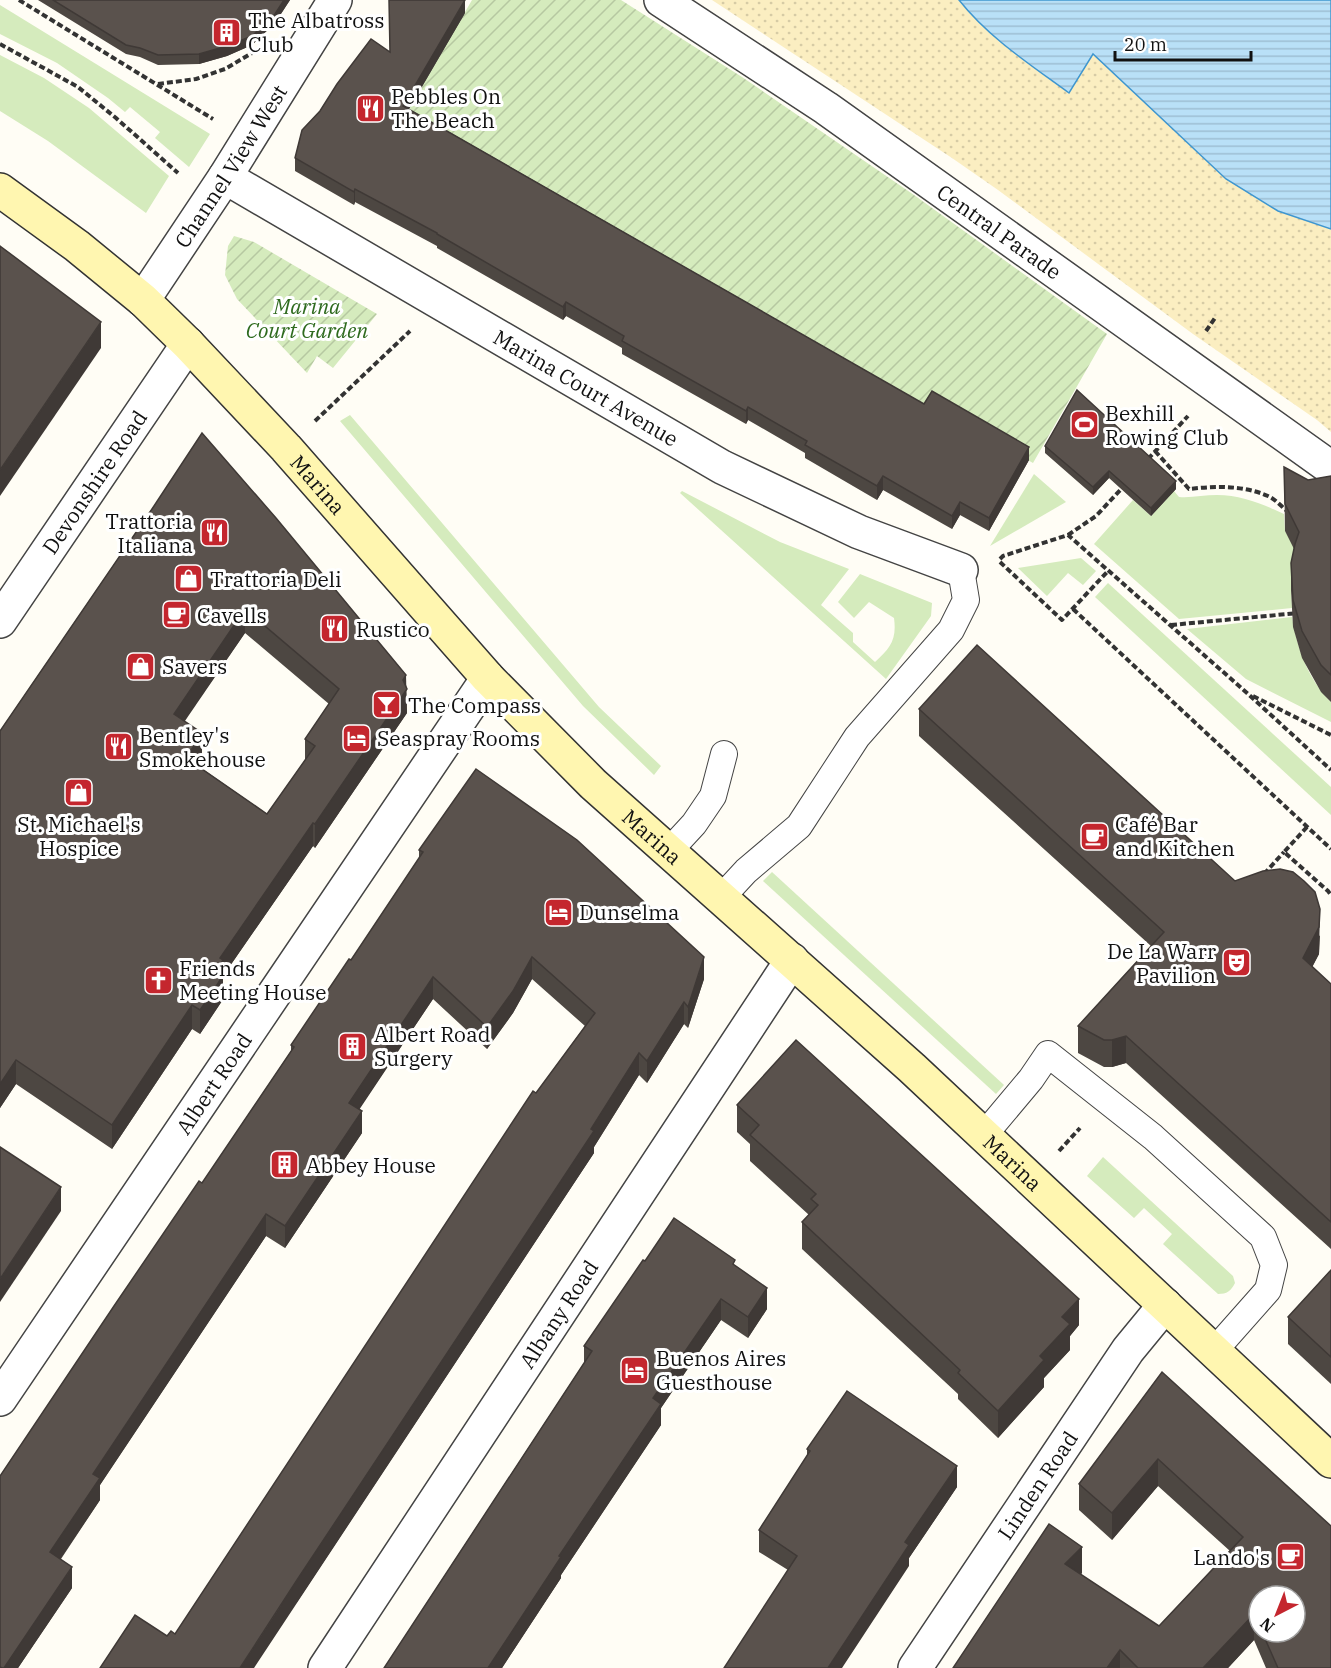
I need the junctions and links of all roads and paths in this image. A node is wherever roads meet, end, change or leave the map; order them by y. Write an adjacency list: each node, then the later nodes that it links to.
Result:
1 (19, 0): 6 (path)
2 (335, 0): 9 (street, Channel View West)
3 (662, 0): 14 (street, Central Parade)
4 (0, 44): 8 (path)
5 (254, 52): 6 (path)
6 (157, 84): 7 (path)
7 (203, 113)
8 (181, 176)
9 (225, 177): 11 (street, Channel View West); 12 (street, Marina Court Avenue)
10 (0, 190): 11 (main road, Marina)
11 (143, 300): 13 (main road, Marina)
12 (441, 303): 15 (path); 22 (street, Marina Court Avenue)
13 (188, 344): 15 (main road, Marina); 26 (street, Devonshire Road)
14 (1215, 386): 16 (path); 18 (street, Central Parade)
15 (286, 448): 28 (main road, Marina)
16 (1155, 451): 17 (path); 20 (path)
17 (1144, 464)
18 (1331, 468)
19 (1128, 481): 21 (path)
20 (1291, 513)
21 (1068, 535): 23 (path); 24 (path)
22 (960, 570): 39 (lane)
23 (1108, 571): 24 (path); 27 (path)
24 (1073, 609): 33 (path)
25 (1300, 612): 27 (path)
26 (0, 621)
27 (1170, 625): 29 (path)
28 (488, 678): 35 (main road, Marina); 46 (street, Albert Road)
29 (1247, 693): 30 (path); 32 (path)
30 (1331, 735)
31 (724, 754): 35 (lane)
32 (1331, 770)
33 (1307, 827): 34 (path); 36 (path)
34 (1331, 849)
35 (669, 851): 39 (main road, Marina)
36 (1284, 852): 37 (path); 38 (path)
37 (1263, 875)
38 (1331, 895)
39 (721, 898): 40 (main road, Marina)
40 (792, 960): 42 (main road, Marina); 48 (street, Albany Road)
41 (1076, 1132): 43 (path)
42 (984, 1135): 44 (main road, Marina); 45 (lane)
43 (1059, 1150)
44 (1165, 1305): 45 (main road, Marina); 49 (street, Linden Road)
45 (1214, 1351): 47 (main road, Marina)
46 (0, 1399)
47 (1331, 1461)
48 (325, 1668)
49 (915, 1668)

